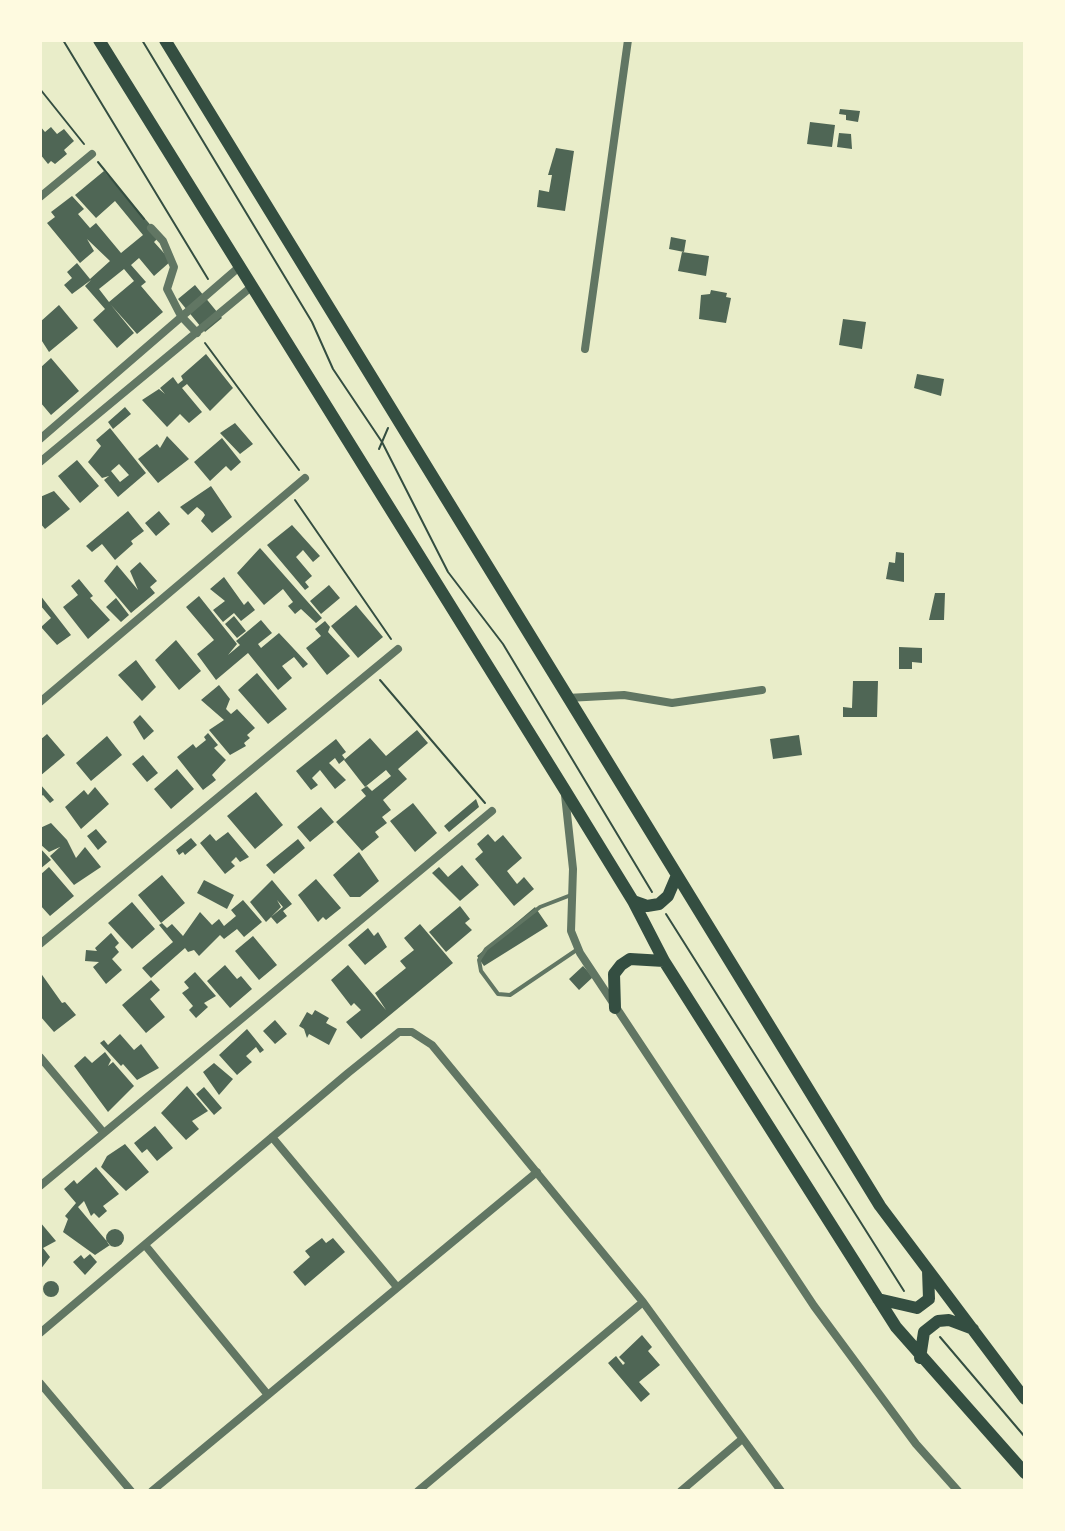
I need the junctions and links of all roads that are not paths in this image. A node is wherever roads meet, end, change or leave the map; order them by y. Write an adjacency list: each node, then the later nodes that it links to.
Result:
1 (99, 40): 7 (main road)
2 (165, 40): 19 (main road)
3 (628, 40): 13 (street)
4 (92, 154): 5 (street)
5 (40, 197)
6 (151, 228): 11 (street)
7 (238, 268): 8 (main road); 9 (street)
8 (250, 288): 10 (street); 21 (main road)
9 (214, 290): 10 (street); 11 (street)
10 (226, 309): 12 (street)
11 (181, 316): 12 (street); 14 (street)
12 (197, 333): 15 (street)
13 (585, 349)
14 (40, 439)
15 (40, 462)
16 (305, 478): 20 (street)
17 (398, 649): 26 (street)
18 (762, 690): 19 (street)
19 (567, 698): 23 (main road)
20 (40, 702)
21 (563, 787): 24 (street); 25 (main road)
22 (492, 811): 31 (street)
23 (677, 875): 25 (main road); 36 (main road)
24 (571, 895): 27 (street); 27 (lane)
25 (633, 901): 28 (main road)
26 (40, 944)
27 (578, 949): 29 (street)
28 (664, 961): 29 (main road); 38 (main road)
29 (615, 1008): 53 (street)
30 (40, 1057): 31 (street)
31 (103, 1132): 34 (street)
32 (272, 1137): 33 (street); 35 (street); 37 (street)
33 (537, 1172): 37 (street); 39 (street)
34 (40, 1186)
35 (145, 1245): 41 (street); 44 (street)
36 (928, 1270): 38 (main road); 40 (main road)
37 (397, 1287): 44 (street)
38 (878, 1299): 42 (main road)
39 (643, 1302): 46 (street); 50 (street)
40 (973, 1329): 42 (main road); 45 (main road)
41 (40, 1333)
42 (920, 1358): 47 (main road)
43 (40, 1383): 48 (street)
44 (268, 1395): 49 (street)
45 (1025, 1399)
46 (741, 1440): 51 (street); 52 (street)
47 (1025, 1473)
48 (131, 1491)
49 (152, 1491)
50 (418, 1491)
51 (681, 1491)
52 (781, 1491)
53 (958, 1491)

